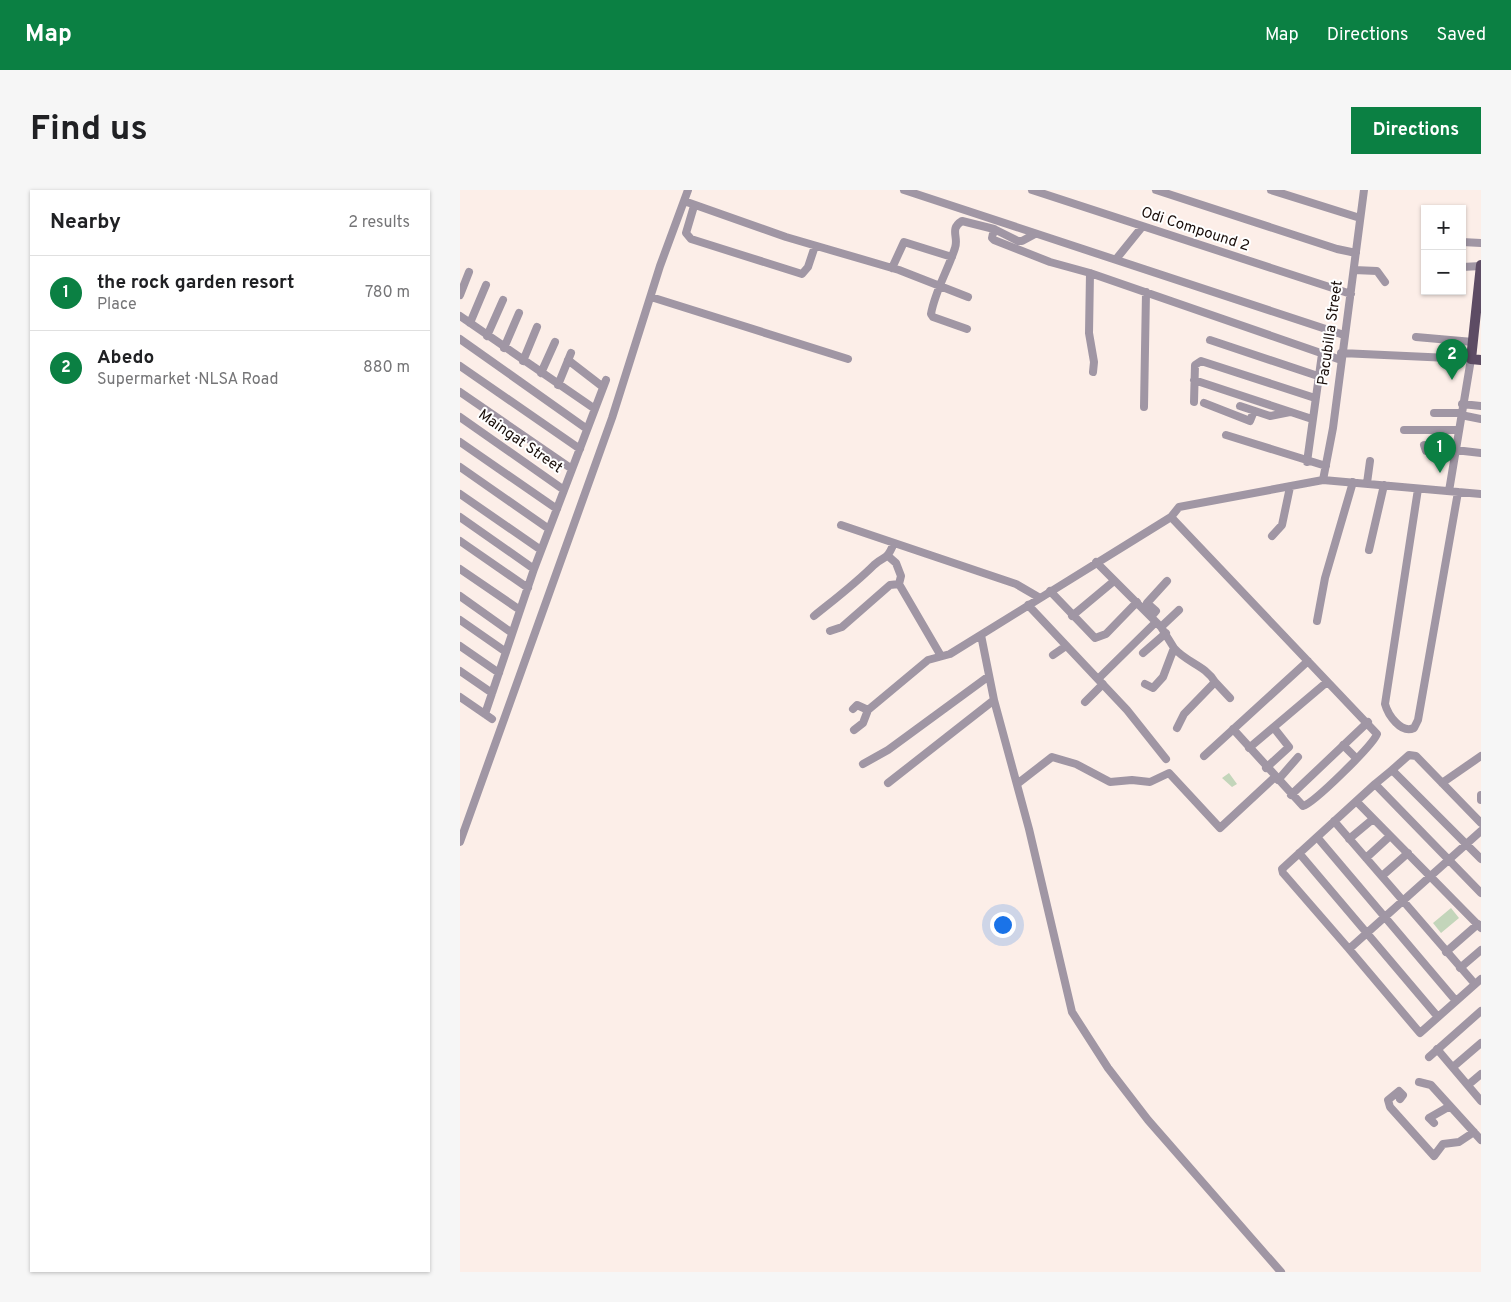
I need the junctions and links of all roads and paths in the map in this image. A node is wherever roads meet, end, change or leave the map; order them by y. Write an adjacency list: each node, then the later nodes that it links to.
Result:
1 (688, 190): 7 (street)
2 (904, 190): 10 (street)
3 (1032, 190): 11 (street, Odi Compound 2)
4 (1156, 190): 17 (street)
5 (1271, 190): 9 (street)
6 (1364, 190): 9 (street, Pacubilla Street)
7 (684, 201): 8 (street); 32 (street)
8 (694, 206): 16 (street); 16 (street)
9 (1360, 218): 17 (street, Pacubilla Street)
10 (1011, 226): 12 (street); 13 (street)
11 (1142, 227): 19 (street); 30 (street, Odi Compound 2)
12 (997, 230): 13 (street); 18 (street); 25 (street)
13 (1035, 234): 19 (street)
14 (1466, 242): 15 (street)
15 (1481, 243)
16 (816, 246): 22 (street)
17 (1356, 253): 23 (street, Pacubilla Street)
18 (952, 257): 22 (street); 28 (street)
19 (1116, 258): 40 (street)
20 (1481, 266): 21 (street); 46 (main road)
21 (1466, 267)
22 (892, 268): 28 (street)
23 (1354, 270): 26 (street); 30 (street, Pacubilla Street)
24 (469, 272): 31 (street)
25 (1090, 273): 29 (street); 54 (street)
26 (1385, 282)
27 (486, 285): 37 (street)
28 (941, 285): 33 (street); 39 (street)
29 (1146, 292): 48 (street); 66 (street)
30 (1351, 294): 40 (street, Pacubilla Street)
31 (460, 295)
32 (651, 296): 50 (street); 188 (street)
33 (968, 297)
34 (503, 300): 41 (street)
35 (519, 313): 47 (street)
36 (460, 316): 37 (street)
37 (470, 323): 41 (street)
38 (537, 327): 52 (street)
39 (967, 329)
40 (1344, 335): 49 (street, Pacubilla Street)
41 (487, 336): 47 (street)
42 (1416, 337): 46 (street)
43 (460, 339): 75 (street)
44 (1210, 340): 56 (street)
45 (554, 342): 55 (street)
46 (1473, 342): 51 (main road)
47 (504, 348): 52 (street)
48 (1322, 354): 49 (street); 56 (street)
49 (1341, 356): 51 (street); 86 (street, Pacubilla Street)
50 (848, 359)
51 (1476, 360): 63 (street)
52 (523, 361): 55 (street)
53 (460, 366): 81 (street)
54 (1093, 372)
55 (541, 373): 58 (street)
56 (1318, 376): 60 (street)
57 (1194, 380): 60 (street); 61 (street); 69 (street)
58 (558, 385): 67 (street); 67 (street)
59 (460, 392): 88 (street)
60 (1315, 398): 73 (street)
61 (1194, 402)
62 (1204, 403): 68 (street)
63 (1462, 404): 65 (street); 71 (street)
64 (1240, 406): 68 (street)
65 (1481, 406)
66 (1144, 408)
67 (594, 410): 75 (street)
68 (1254, 411): 69 (street)
69 (1290, 412): 73 (street)
70 (1434, 412): 71 (street)
71 (1461, 414): 74 (street); 77 (street)
72 (460, 417): 95 (street, Maingat Street)
73 (1312, 419): 85 (street)
74 (1481, 419)
75 (587, 428): 81 (street)
76 (1404, 430): 77 (street)
77 (1459, 430): 82 (street)
78 (1226, 435): 85 (street)
79 (460, 442): 100 (street)
80 (1424, 445): 82 (street)
81 (580, 449): 88 (street)
82 (1455, 451): 83 (street); 96 (street)
83 (1481, 453)
84 (1370, 461): 91 (street)
85 (1307, 462): 86 (street)
86 (1326, 466): 89 (street, Pacubilla Street)
87 (460, 467): 104 (street)
88 (572, 469): 95 (street)
89 (1324, 480): 90 (street); 93 (street)
90 (1353, 482): 91 (street); 128 (street)
91 (1367, 483): 92 (street)
92 (1384, 485): 94 (street); 109 (street)
93 (1290, 487): 102 (street); 105 (street)
94 (1418, 489): 96 (street); 97 (street)
95 (564, 490): 100 (street)
96 (1449, 491): 97 (street)
97 (1458, 492): 99 (street)
98 (460, 494): 108 (street)
99 (1481, 494)
100 (557, 509): 104 (street)
101 (460, 517): 113 (street)
102 (1171, 517): 111 (street); 140 (street)
103 (841, 525): 107 (street)
104 (549, 529): 108 (street)
105 (1272, 536)
106 (460, 541): 117 (street)
107 (894, 543): 110 (street); 120 (street)
108 (541, 550): 113 (street)
109 (1369, 550)
110 (888, 556): 116 (street); 125 (street)
111 (1096, 562): 114 (street); 118 (street)
112 (460, 569): 123 (street)
113 (534, 569): 117 (street)
114 (1114, 581): 121 (street); 126 (street)
115 (1167, 581): 129 (street)
116 (899, 584): 130 (street); 139 (street)
117 (528, 588): 123 (street)
118 (1050, 591): 120 (street); 126 (street)
119 (460, 596): 131 (street)
120 (1040, 598): 122 (street)
121 (1137, 602): 126 (street); 129 (street)
122 (1028, 605): 132 (street); 134 (street)
123 (520, 610): 131 (street)
124 (1179, 610): 129 (street)
125 (814, 616)
126 (1072, 616)
127 (460, 620): 136 (street)
128 (1317, 621)
129 (1159, 625): 135 (street); 137 (street); 144 (street)
130 (830, 631)
131 (512, 633): 136 (street)
132 (981, 635): 139 (street); 143 (street)
133 (460, 646): 142 (street)
134 (1066, 646): 138 (street); 144 (street)
135 (1174, 648): 145 (street); 147 (street)
136 (506, 652): 142 (street)
137 (1143, 654)
138 (1053, 655)
139 (941, 656): 154 (street)
140 (1308, 661): 146 (street); 160 (street)
141 (460, 671): 148 (street)
142 (499, 673): 148 (street)
143 (989, 676): 151 (street); 169 (street)
144 (1100, 682): 152 (street); 167 (street)
145 (1216, 682): 150 (street); 158 (street)
146 (1327, 682): 157 (street); 159 (street)
147 (1145, 684)
148 (492, 694): 155 (street)
149 (460, 697): 155 (street)
150 (1230, 698)
151 (994, 700): 173 (street); 175 (street)
152 (1085, 702)
153 (853, 710): 154 (street)
154 (868, 710): 161 (street)
155 (485, 714): 156 (street)
156 (492, 719)
157 (1368, 722): 162 (street); 168 (street)
158 (1177, 728)
159 (1274, 728): 163 (street); 170 (street)
160 (1233, 729): 163 (street); 164 (street)
161 (854, 730)
162 (1343, 745): 168 (street); 177 (street)
163 (1249, 748): 170 (street)
164 (1204, 756)
165 (1481, 756): 174 (street)
166 (1298, 757): 172 (street)
167 (1166, 758)
168 (1356, 758): 177 (street)
169 (863, 764)
170 (1266, 768): 172 (street)
171 (1392, 770): 174 (street); 176 (street); 189 (street)
172 (1276, 779): 175 (street); 177 (street)
173 (888, 783)
174 (1442, 783): 183 (street)
175 (1017, 784): 225 (street)
176 (1375, 784): 180 (street); 194 (street)
177 (1291, 795)
178 (1481, 795): 179 (street)
179 (1481, 800)
180 (1357, 802): 181 (street); 182 (street)
181 (1373, 819): 185 (street); 187 (street)
182 (1334, 822): 186 (street); 187 (street)
183 (1481, 823)
184 (1481, 831): 189 (street)
185 (1390, 836): 191 (street); 192 (street)
186 (1317, 837): 190 (street); 199 (street)
187 (1350, 839): 192 (street)
188 (460, 842)
189 (1467, 844): 193 (street); 194 (street)
190 (1299, 853): 201 (street); 202 (street)
191 (1408, 853): 195 (street); 196 (street)
192 (1366, 858): 195 (street)
193 (1481, 859)
194 (1449, 860): 196 (street); 197 (street)
195 (1382, 876): 198 (street)
196 (1430, 877): 198 (street); 200 (street)
197 (1481, 893)
198 (1402, 900): 199 (street); 204 (street)
199 (1384, 917): 201 (street); 207 (street)
200 (1479, 926): 204 (street)
201 (1366, 934): 202 (street); 209 (street)
202 (1349, 949): 210 (street)
203 (1481, 950): 205 (street)
204 (1446, 952): 205 (street)
205 (1460, 968): 206 (street)
206 (1478, 982): 207 (street)
207 (1456, 1001): 209 (street)
208 (1481, 1011): 213 (street)
209 (1438, 1017): 210 (street)
210 (1420, 1033): 211 (street)
211 (1415, 1040)
212 (1481, 1043): 215 (street)
213 (1437, 1049): 214 (street); 215 (street)
214 (1429, 1056)
215 (1452, 1067): 218 (street)
216 (1481, 1074): 218 (street)
217 (1422, 1083): 221 (street)
218 (1468, 1085): 220 (street)
219 (1400, 1099): 223 (street)
220 (1481, 1101)
221 (1450, 1106): 222 (street); 223 (street)
222 (1434, 1123)
223 (1474, 1132): 224 (street)
224 (1481, 1140)
225 (1281, 1272)

